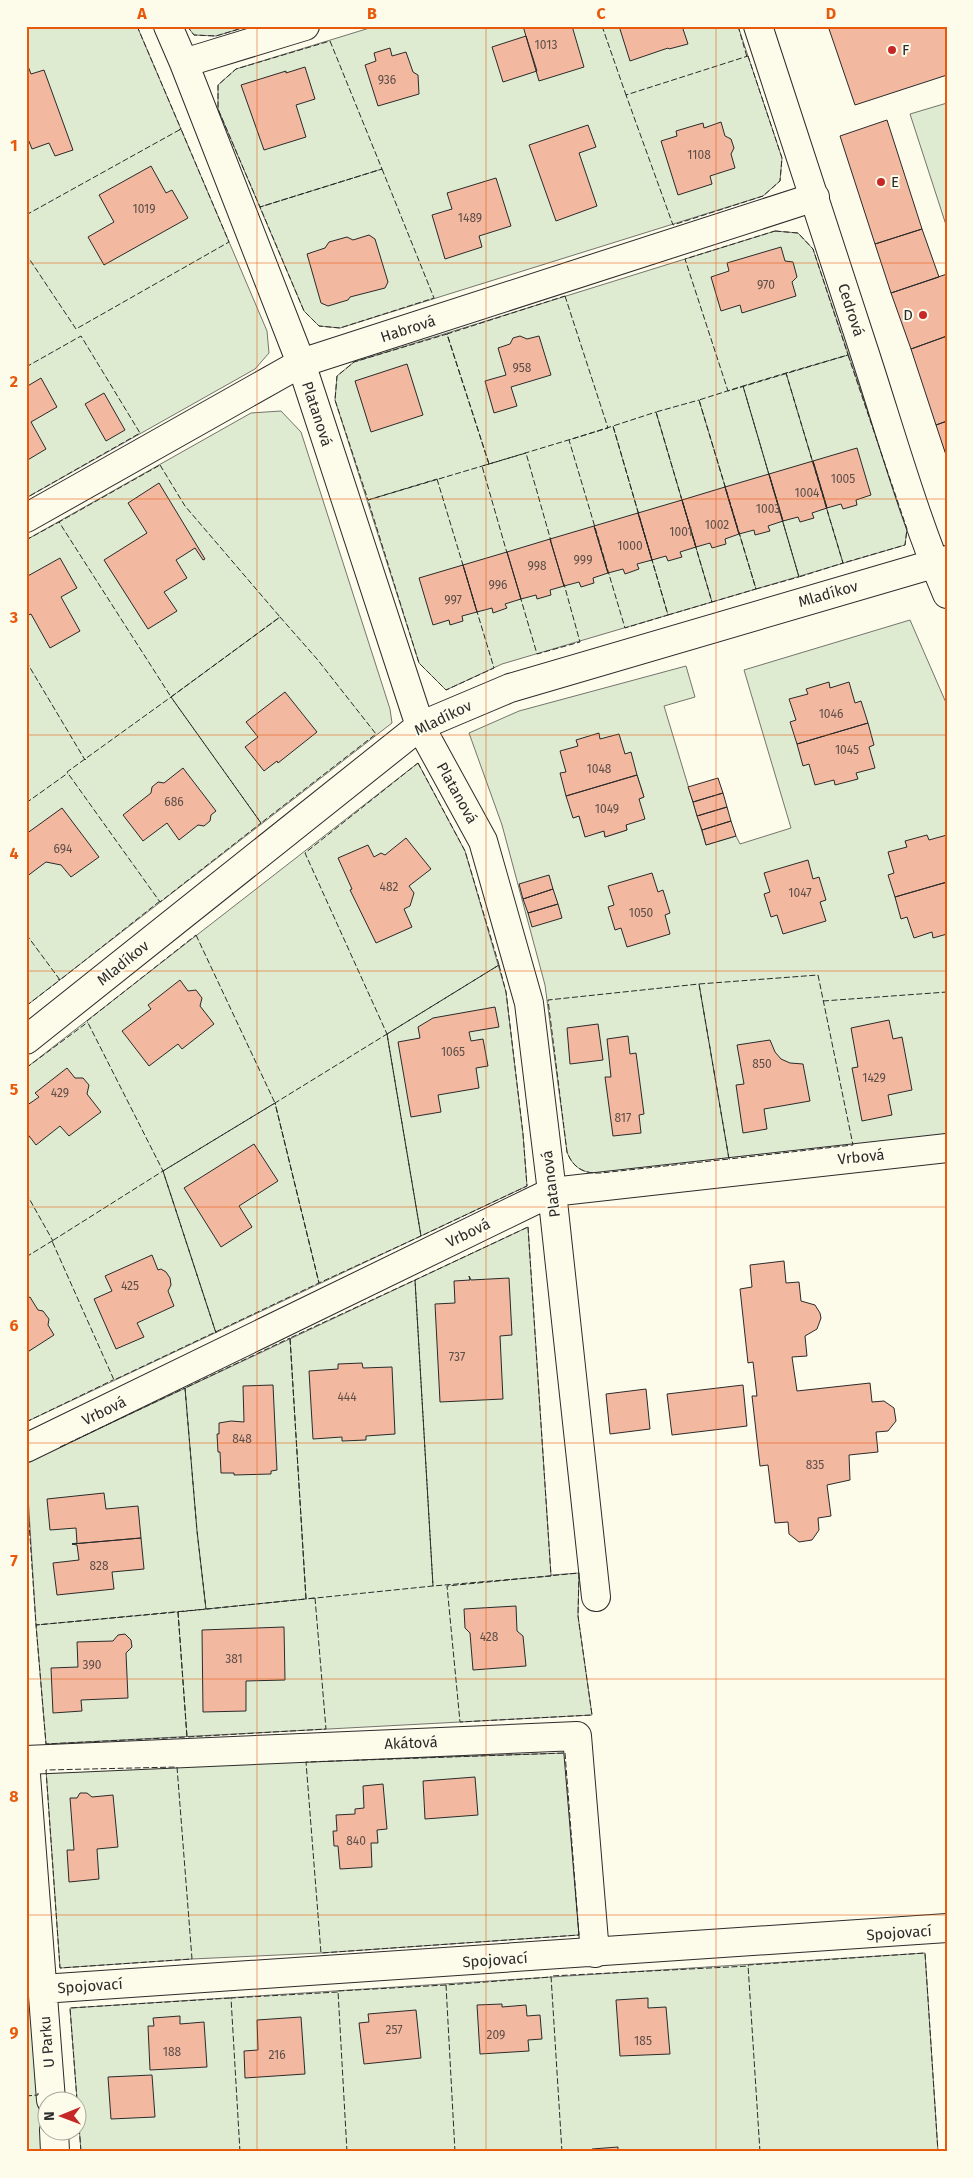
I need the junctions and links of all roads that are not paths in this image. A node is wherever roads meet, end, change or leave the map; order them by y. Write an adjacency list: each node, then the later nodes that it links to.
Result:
1 (168, 26): 4 (street, Platanová)
2 (305, 26): 4 (street)
3 (758, 26): 5 (street, Cedrová)
4 (184, 63): 6 (street, Platanová)
5 (815, 198): 6 (street, Habrová); 8 (street, Cedrová)
6 (300, 363): 7 (street, Habrová); 10 (street, Platanová)
7 (26, 518)
8 (940, 562): 9 (street, Cedrová); 10 (street, Mladíkov)
9 (947, 594)
10 (420, 726): 11 (street, Mladíkov); 13 (street, Platanová)
11 (26, 1040)
12 (947, 1148): 13 (street, Vrbová)
13 (552, 1192): 14 (street, Vrbová); 15 (street, Platanová)
14 (26, 1448)
15 (596, 1597)
16 (26, 1760): 19 (street, Akátová)
17 (26, 1775): 20 (street, U Parku)
18 (947, 1928): 19 (street, Spojovací)
19 (595, 1953): 20 (street, Spojovací)
20 (42, 1989): 21 (street, U Parku)
21 (50, 2090)

